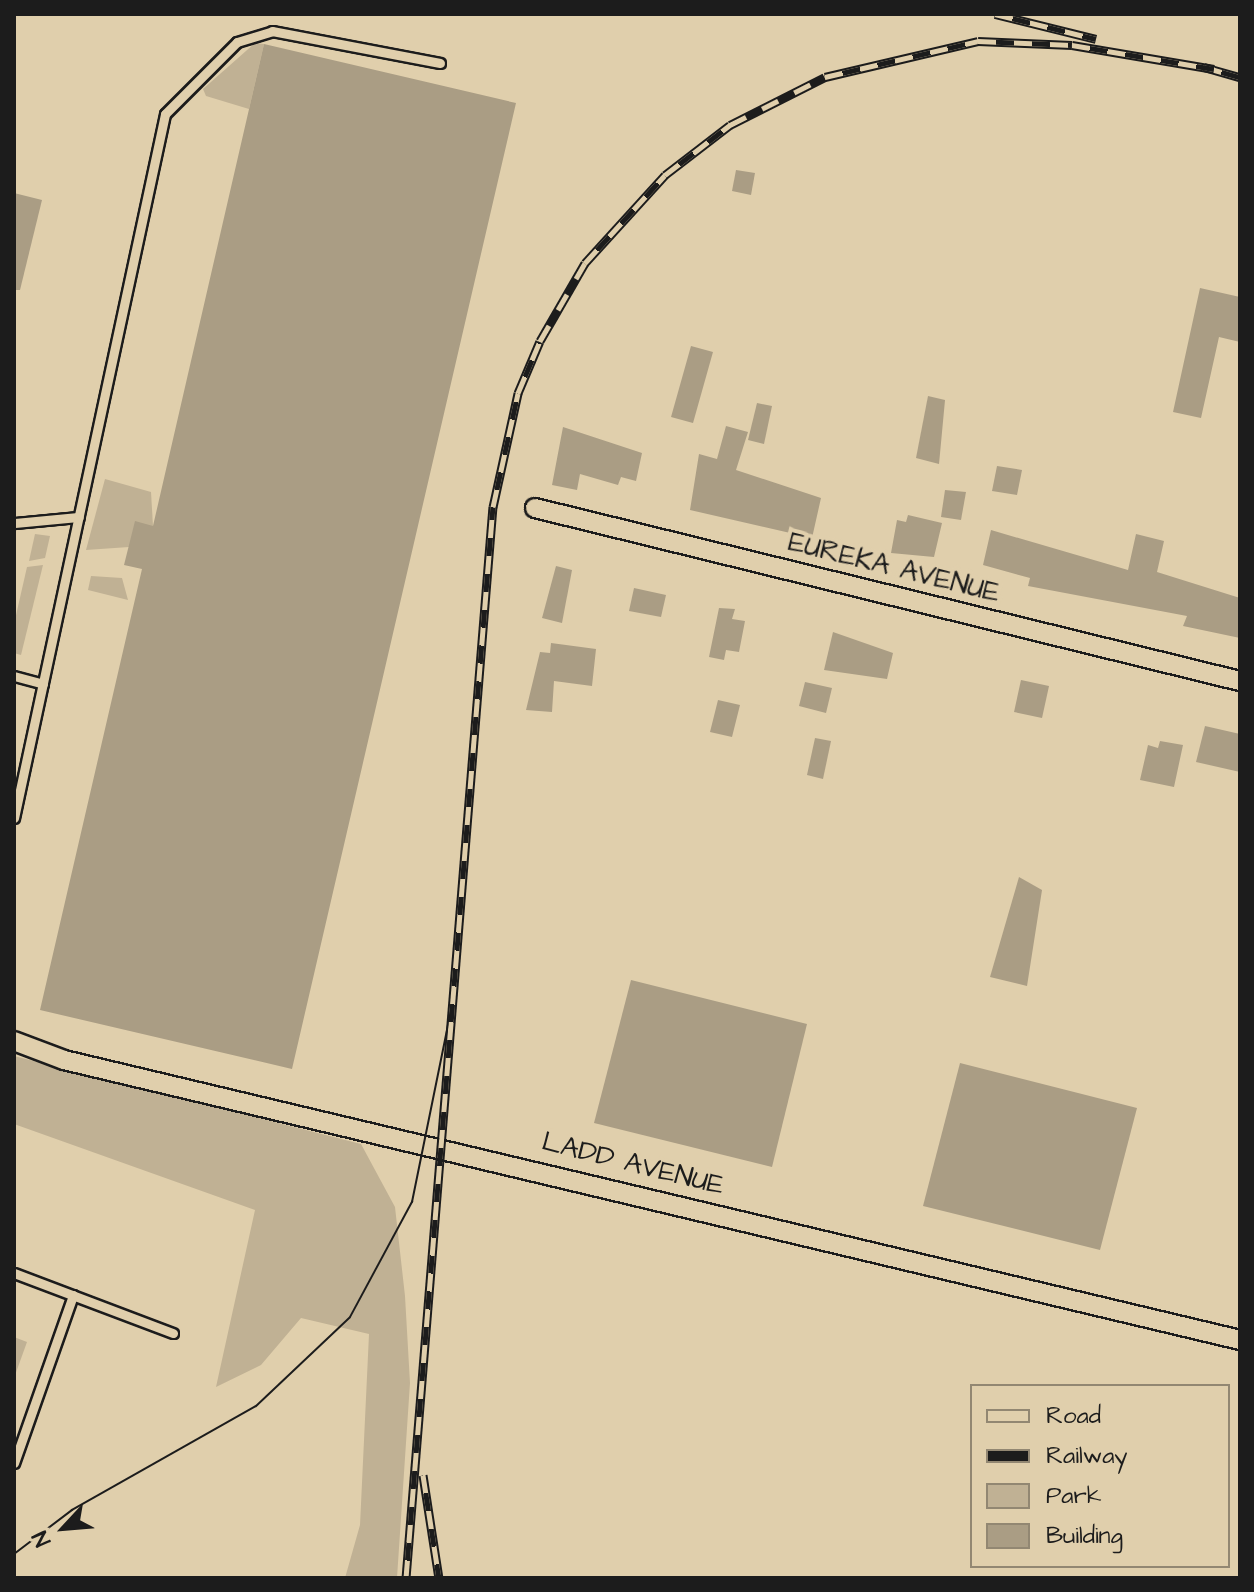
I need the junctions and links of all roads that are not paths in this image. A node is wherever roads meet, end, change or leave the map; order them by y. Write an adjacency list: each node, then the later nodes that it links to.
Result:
1 (440, 63): 3 (lane)
2 (535, 508): 6 (street, EUREKA AVENUE)
3 (79, 517): 4 (lane); 7 (lane)
4 (14, 523)
5 (14, 676): 7 (lane)
6 (1240, 681)
7 (43, 684): 8 (lane)
8 (14, 818)
9 (14, 1041): 13 (street, LADD AVENUE)
10 (14, 1273): 11 (lane)
11 (73, 1295): 12 (lane); 14 (lane)
12 (173, 1333)
13 (1240, 1340)
14 (14, 1463)

